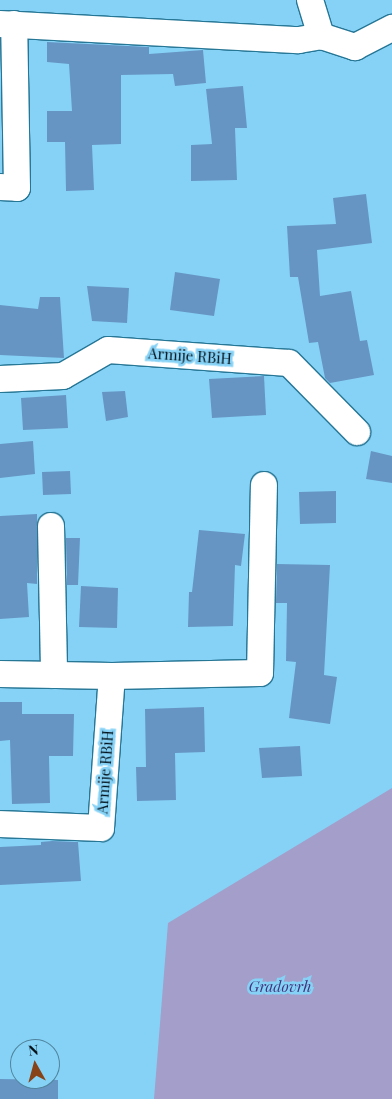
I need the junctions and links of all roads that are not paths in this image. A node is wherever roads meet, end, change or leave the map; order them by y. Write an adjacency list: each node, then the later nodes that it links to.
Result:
1 (310, 0): 4 (street)
2 (7, 24): 4 (street); 5 (street)
3 (392, 28): 4 (street)
4 (321, 36)
5 (0, 187)
6 (0, 379): 7 (street, Armije RBiH)
7 (357, 432)
8 (264, 485): 12 (street)
9 (51, 526): 11 (street)
10 (0, 674): 11 (street)
11 (54, 675): 12 (street)
12 (112, 676): 13 (street, Armije RBiH)
13 (0, 824)

